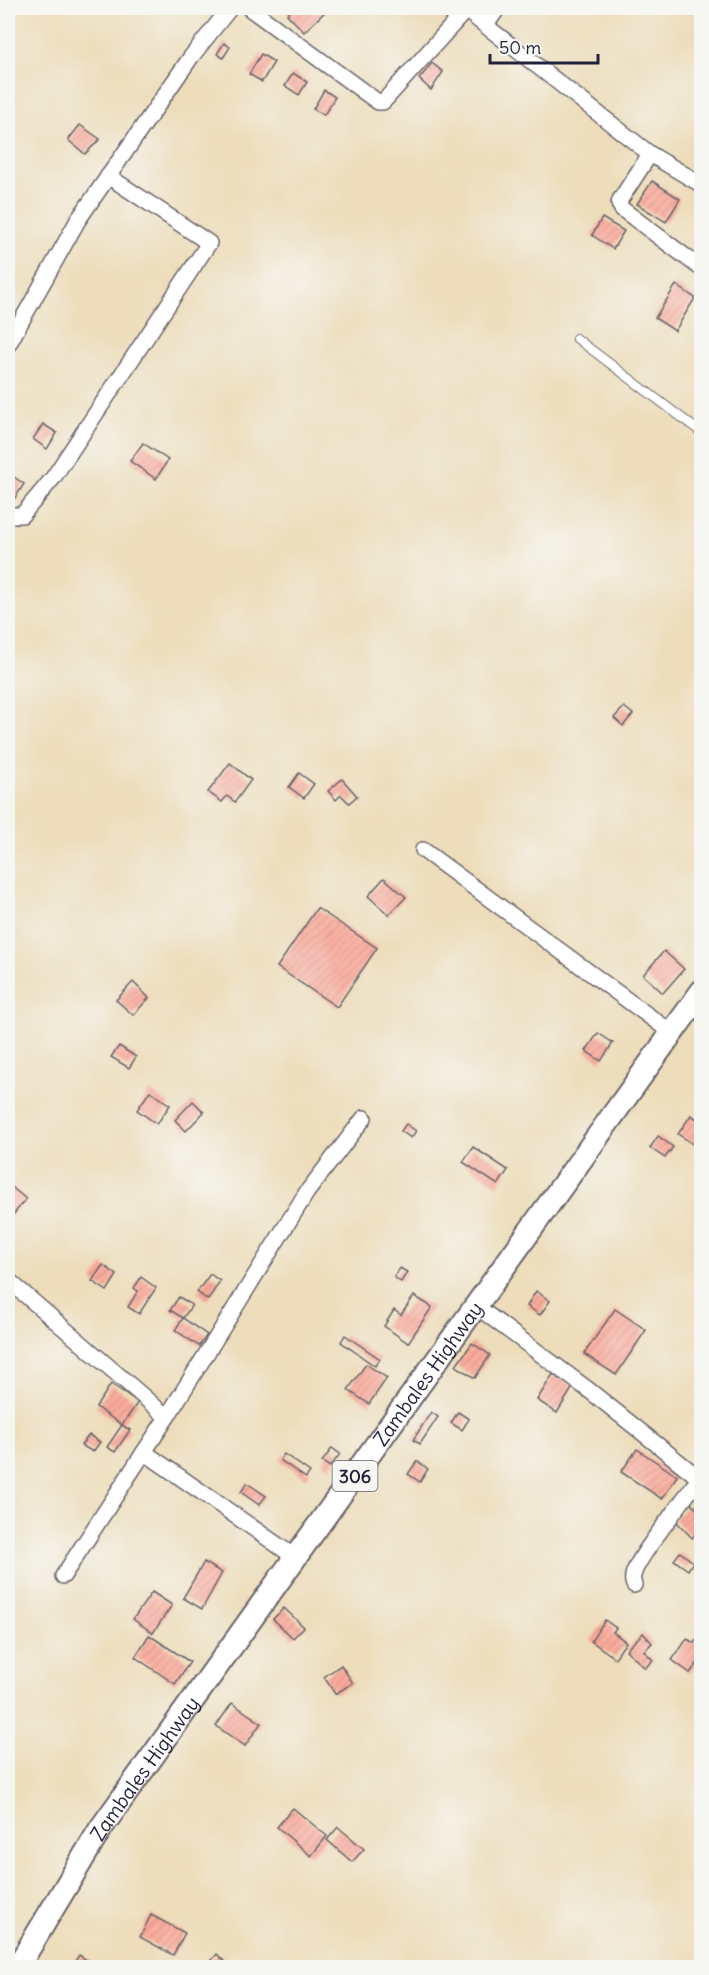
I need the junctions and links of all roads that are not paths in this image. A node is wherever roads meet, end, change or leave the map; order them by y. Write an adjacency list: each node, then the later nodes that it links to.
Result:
1 (230, 8): 7 (street)
2 (249, 8): 4 (street)
3 (498, 8): 5 (street)
4 (465, 9): 5 (street)
5 (486, 25): 6 (street)
6 (650, 154): 8 (street); 9 (street)
7 (108, 176): 11 (street); 13 (street)
8 (702, 185)
9 (702, 269)
10 (576, 338): 12 (lane)
11 (8, 345)
12 (702, 433)
13 (8, 515)
14 (423, 850): 16 (street)
15 (702, 991): 16 (main road, Zambales Highway / 306)
16 (672, 1033): 19 (main road, Zambales Highway / 306)
17 (364, 1118): 20 (street)
18 (8, 1280): 20 (street)
19 (476, 1306): 22 (main road, Zambales Highway / 306); 24 (street)
20 (167, 1417): 21 (street)
21 (144, 1452): 22 (street); 23 (street)
22 (296, 1558): 25 (main road, Zambales Highway / 306)
23 (63, 1576)
24 (634, 1585)
25 (17, 1968)

